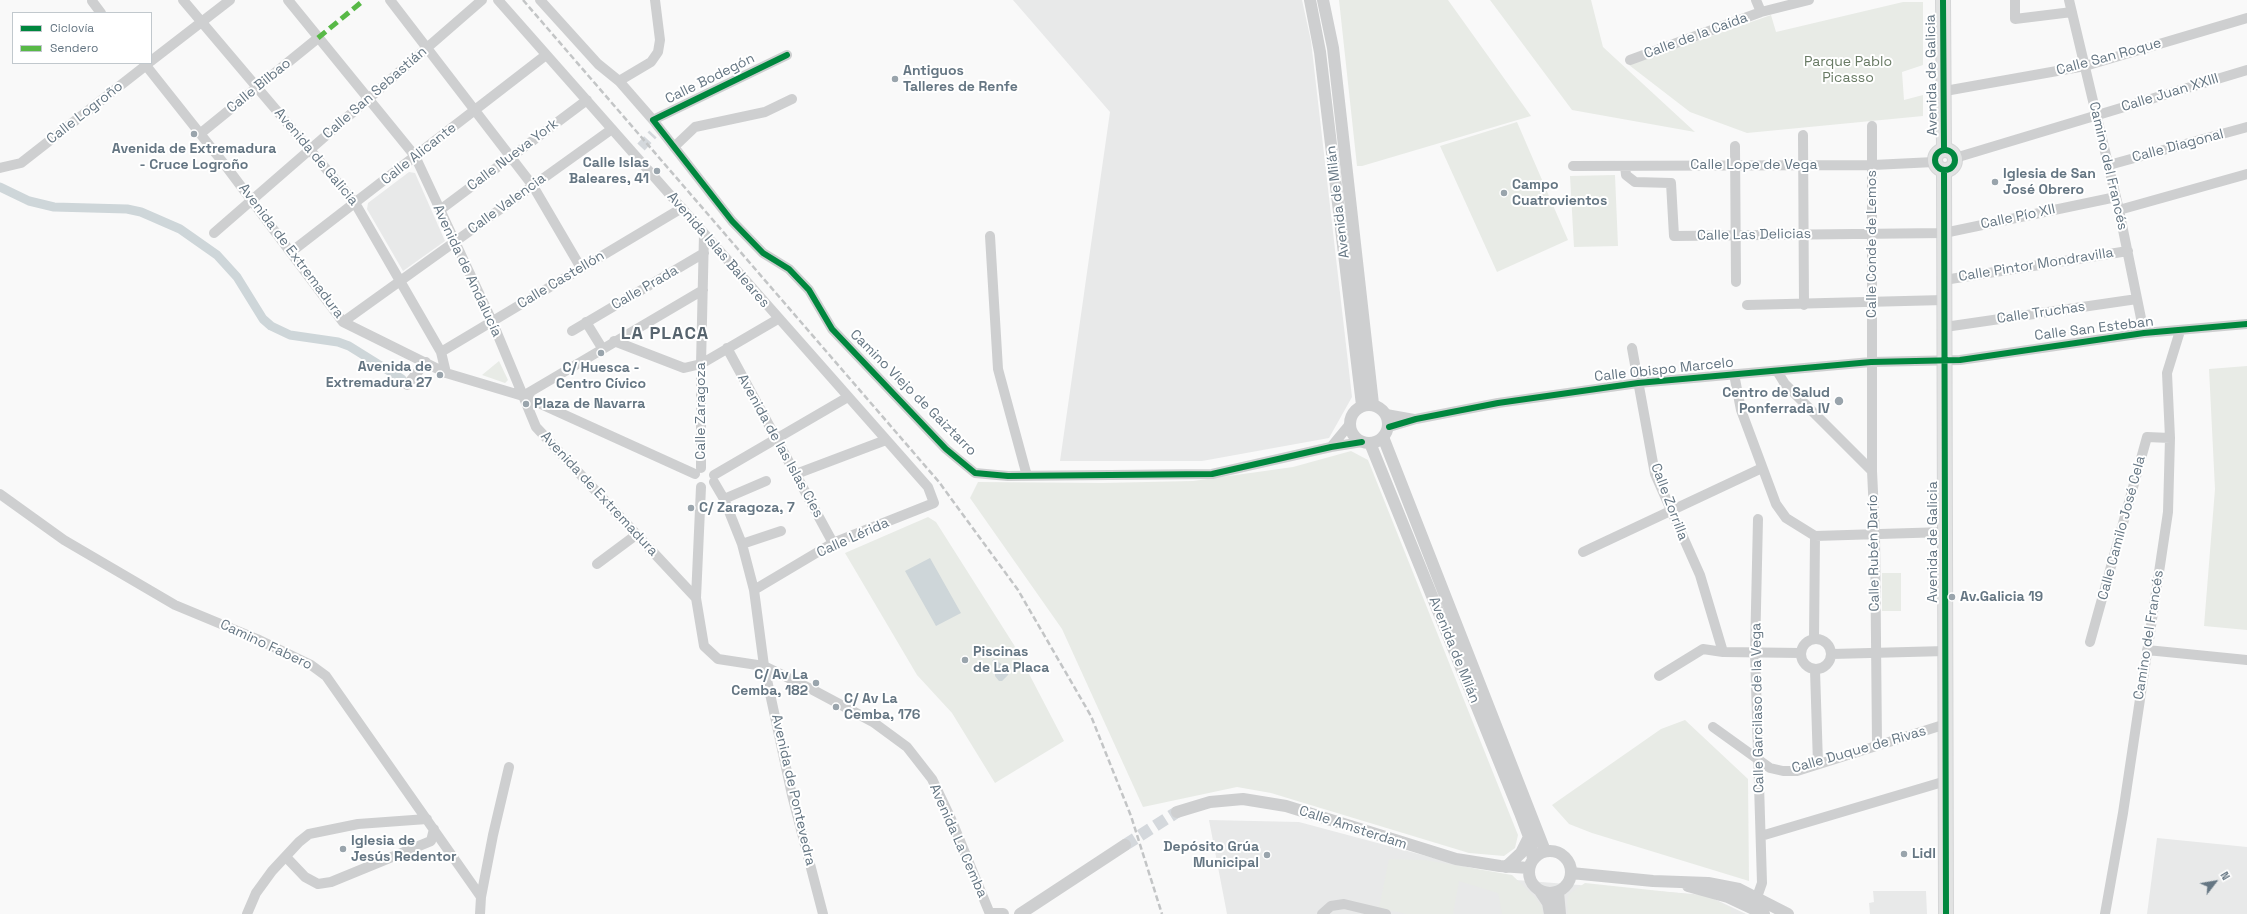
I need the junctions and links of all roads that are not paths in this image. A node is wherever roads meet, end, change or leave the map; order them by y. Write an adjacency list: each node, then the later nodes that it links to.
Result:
1 (183, 0): 21 (street, Avenida de Galicia)
2 (230, 0): 21 (street, Calle Logroño)
3 (288, 0): 22 (street, Avenida de Andalucía)
4 (390, 0): 23 (street)
5 (482, 0): 23 (street, Calle San Sebastián)
6 (498, 0): 24 (street, Avenida Islas Baleares)
7 (540, 0): 32 (street, Camino Viejo de Gaiztarro)
8 (655, 0): 32 (street)
9 (1310, 0): 116 (street, Avenida de Milán)
10 (1323, 0): 116 (street, Avenida de Milán)
11 (1756, 0): 18 (street)
12 (1808, 0): 18 (street, Calle de la Caída)
13 (1943, 0): 34 (main road, Avenida de Galicia)
14 (2015, 0): 19 (street)
15 (2069, 0): 19 (street, Camino del Francés)
16 (92, 2): 17 (street)
17 (101, 12)
18 (1761, 12): 27 (street, Calle de la Caída)
19 (2072, 12): 30 (street, Camino del Francés)
20 (2247, 18): 30 (street, Calle San Roque)
21 (202, 22): 26 (street, Calle Logroño); 33 (street, Avenida de Galicia)
22 (318, 38): 33 (street, Calle Bilbao); 35 (street, Avenida de Andalucía)
23 (427, 48): 35 (street, Calle San Sebastián); 38 (street)
24 (546, 54): 37 (street, Avenida Islas Baleares); 38 (street, Calle Alicante)
25 (787, 55): 41 (street, Calle Bodegón)
26 (152, 59)
27 (1630, 60)
28 (146, 64): 59 (street, Calle Logroño)
29 (148, 64): 44 (street, Avenida de Extremadura)
30 (2085, 66): 34 (street, Calle San Roque); 39 (street, Camino del Francés)
31 (2247, 70): 39 (street, Calle Juan XXIII)
32 (619, 81): 41 (street, Camino Viejo de Gaiztarro)
33 (257, 88): 44 (street, Calle Bilbao); 48 (street, Avenida de Galicia)
34 (1945, 91): 49 (main road, Avenida de Galicia)
35 (369, 98): 48 (street, Calle San Sebastián); 50 (street, Avenida de Andalucía)
36 (792, 99): 47 (street)
37 (587, 100): 43 (street, Avenida Islas Baleares); 51 (street, Calle Nueva York)
38 (476, 110): 50 (street, Calle Alicante); 51 (street)
39 (2095, 115): 49 (street, Calle Juan XXIII); 55 (street, Camino del Francés)
40 (1872, 126): 52 (street, Calle Conde de Lemos)
41 (655, 127): 47 (street, Camino Viejo de Gaiztarro)
42 (2247, 127): 55 (street, Calle Diagonal)
43 (612, 129): 61 (street, Calle Valencia); 65 (street, Avenida Islas Baleares)
44 (201, 134): 63 (street, Avenida de Extremadura)
45 (1803, 135): 54 (street)
46 (1735, 146): 53 (street)
47 (674, 147): 130 (street, Camino Viejo de Gaiztarro)
48 (310, 150): 63 (street, Calle San Sebastián); 64 (street, Avenida de Galicia)
49 (1950, 154): 58 (main road)
50 (415, 156): 64 (street, Calle Alicante); 66 (street, Avenida de Andalucía)
51 (512, 156): 61 (street); 66 (street, Calle Nueva York)
52 (1873, 164): 54 (street, Calle Lope de Vega); 58 (street, Calle Lope de Vega); 72 (street, Calle Conde de Lemos)
53 (1736, 165): 54 (street, Calle Lope de Vega); 57 (street, Calle Lope de Vega); 73 (street)
54 (1803, 165): 71 (street)
55 (2109, 165): 62 (street, Camino del Francés)
56 (1573, 166): 57 (street, Calle Lope de Vega)
57 (1626, 166): 73 (street, Calle Las Delicias)
58 (1939, 166): 69 (main road, Avenida de Galicia)
59 (0, 168)
60 (2247, 174): 67 (street)
61 (534, 186): 75 (street, Calle Valencia); 79 (street)
62 (2116, 197): 67 (street, Camino del Francés); 69 (street, Calle Pío XII)
63 (252, 200): 68 (street, Calle San Sebastián); 77 (street, Avenida de Extremadura)
64 (355, 203): 77 (street, Calle Alicante); 81 (street, Avenida de Galicia)
65 (682, 208): 70 (street, Avenida Islas Baleares); 79 (street, Calle Castellón)
66 (440, 210): 75 (street, Avenida de Andalucía)
67 (2119, 210): 76 (street, Camino del Francés)
68 (214, 233)
69 (1944, 233): 72 (street, Calle Las Delicias); 80 (main road, Avenida de Galicia)
70 (704, 234): 78 (street, Calle Zaragoza); 89 (street, Avenida Islas Baleares)
71 (1804, 234): 72 (street, Calle Las Delicias); 73 (street, Calle Las Delicias); 88 (street)
72 (1872, 234): 86 (street, Calle Conde de Lemos)
73 (1737, 235): 82 (street)
74 (990, 236): 130 (street)
75 (455, 242): 81 (street, Calle Valencia); 90 (street, Avenida de Andalucía)
76 (2128, 251): 80 (street, Calle Pintor Mondravilla); 84 (street, Camino del Francés)
77 (291, 252): 91 (street, Avenida de Extremadura)
78 (704, 253): 83 (street, Calle Zaragoza); 92 (street, Calle Prada)
79 (581, 268): 90 (street, Calle Castellón)
80 (1944, 280): 85 (main road, Avenida de Galicia)
81 (400, 281): 91 (street, Calle Valencia); 103 (street, Avenida de Galicia)
82 (1736, 282)
83 (703, 290): 99 (street); 108 (street, Calle Zaragoza)
84 (2137, 299): 94 (street, Calle Truchas); 98 (street, Camino del Francés)
85 (1944, 300): 86 (street); 94 (main road, Avenida de Galicia)
86 (1872, 303): 88 (street); 107 (street, Calle Conde de Lemos)
87 (1747, 305): 88 (street)
88 (1804, 305)
89 (778, 319): 101 (street); 115 (street, Avenida Islas Baleares)
90 (492, 321): 103 (street, Calle Castellón); 114 (street, Avenida de Andalucía)
91 (344, 322): 106 (street, Avenida de Extremadura)
92 (586, 322): 95 (street, Calle Prada); 100 (street)
93 (2247, 324): 96 (street, Calle San Esteban)
94 (1944, 327): 105 (main road, Avenida de Galicia)
95 (572, 331)
96 (2180, 331): 97 (street, Calle San Esteban); 104 (street, Camino del Francés)
97 (2160, 332): 98 (street, Calle San Esteban); 104 (street, Camino del Francés)
98 (2144, 333): 105 (street, Calle San Esteban)
99 (614, 341): 100 (street); 108 (street)
100 (602, 348): 114 (street)
101 (727, 348): 108 (street); 122 (street, Avenida de las Islas Cíes)
102 (1632, 348): 112 (street, Calle Zorrilla)
103 (441, 352): 110 (street, Avenida de Galicia)
104 (2172, 354): 121 (street, Camino del Francés)
105 (1945, 360): 107 (street, Calle Obispo Marcelo); 140 (main road, Avenida de Galicia)
106 (426, 362): 110 (street, Avenida de Extremadura); 113 (street)
107 (1871, 362): 109 (street, Calle Obispo Marcelo); 128 (street, Calle Rubén Darío)
108 (701, 364): 127 (street, Calle Zaragoza)
109 (1777, 371): 111 (street, Calle Obispo Marcelo); 128 (street)
110 (446, 373): 114 (street, Avenida de Extremadura)
111 (1734, 374): 112 (street, Calle Obispo Marcelo); 126 (street)
112 (1638, 383): 118 (street, Calle Obispo Marcelo); 137 (street, Calle Zorrilla)
113 (407, 385)
114 (523, 396): 127 (street); 142 (street, Avenida de Extremadura)
115 (848, 397): 122 (street); 123 (street, Avenida Islas Baleares)
116 (1367, 405): 117 (street); 119 (street)
117 (1386, 414): 118 (street, Calle Obispo Marcelo); 120 (street)
118 (1416, 419): 120 (street, Calle Obispo Marcelo)
119 (1350, 424): 124 (street); 125 (street)
120 (1386, 432): 124 (street); 176 (street, Avenida de Milán)
121 (2170, 438): 151 (street, Calle Camilo José Cela); 152 (street, Camino del Francés)
122 (777, 439): 129 (street, Avenida de las Islas Cíes); 131 (street)
123 (886, 440): 129 (street); 136 (street, Avenida Islas Baleares)
124 (1366, 443): 125 (street, Camino Viejo de Gaiztarro); 174 (street, Avenida de Milán)
125 (1330, 447): 130 (street, Camino Viejo de Gaiztarro)
126 (1762, 468): 137 (street); 143 (street)
127 (698, 471): 131 (street); 133 (street)
128 (1872, 471): 141 (street, Calle Rubén Darío)
129 (796, 474): 145 (street, Avenida de las Islas Cíes)
130 (1027, 476)
131 (714, 479): 133 (street); 135 (street, Avenida de Pontevedra)
132 (766, 481): 135 (street)
133 (701, 487): 149 (street)
134 (0, 494): 171 (street, Camino Fabero)
135 (724, 499): 144 (street, Avenida de Pontevedra)
136 (934, 503): 145 (street, Calle Lérida)
137 (1670, 512): 146 (street); 154 (street, Calle Zorrilla)
138 (1758, 519): 155 (street, Calle Garcilaso de la Vega)
139 (781, 531): 144 (street)
140 (1945, 532): 141 (street); 153 (main road, Avenida de Galicia)
141 (1875, 534): 143 (street); 157 (street, Calle Rubén Darío)
142 (636, 535): 147 (street); 149 (street, Avenida de Extremadura)
143 (1816, 536): 150 (street)
144 (742, 544): 148 (street, Avenida de Pontevedra)
145 (834, 544): 148 (street, Calle Lérida)
146 (1583, 552)
147 (597, 564)
148 (754, 590): 160 (street, Avenida de Pontevedra)
149 (696, 598): 160 (street)
150 (1814, 639): 156 (street); 158 (street)
151 (2090, 642)
152 (2147, 650): 159 (street); 199 (street, Camino del Francés)
153 (1946, 651): 157 (street); 163 (main road, Avenida de Galicia)
154 (1723, 652): 155 (street); 162 (street)
155 (1755, 652): 156 (street); 166 (street, Calle Garcilaso de la Vega)
156 (1801, 653): 161 (street)
157 (1876, 653): 158 (street); 165 (street, Calle Rubén Darío)
158 (1832, 654): 161 (street)
159 (2247, 660)
160 (764, 666): 188 (street, Avenida de Pontevedra); 189 (street, Avenida La Cemba)
161 (1815, 670): 167 (street)
162 (1659, 676)
163 (1946, 724): 165 (street, Calle Duque de Rivas); 169 (main road, Avenida de Galicia)
164 (1713, 727): 166 (street, Calle Duque de Rivas)
165 (1877, 745): 167 (street, Calle Duque de Rivas)
166 (1759, 761): 167 (street, Calle Duque de Rivas); 173 (street, Calle Garcilaso de la Vega)
167 (1818, 764)
168 (509, 767): 184 (street)
169 (1946, 781): 173 (street); 198 (main road, Avenida de Galicia)
170 (1177, 812): 179 (street, Calle Amsterdam)
171 (427, 819): 172 (street, Camino Fabero); 177 (street)
172 (434, 829): 177 (street); 184 (street, Camino Fabero)
173 (1761, 836): 185 (street, Calle Garcilaso de la Vega)
174 (1529, 837): 178 (street, Avenida de Milán); 179 (street)
175 (1125, 845): 191 (street)
176 (1545, 851): 178 (street); 180 (street)
177 (286, 857): 186 (street)
178 (1531, 863): 179 (street, Calle Amsterdam); 182 (street)
179 (1506, 867)
180 (1571, 873): 181 (street); 183 (street)
181 (1680, 882): 185 (street); 196 (street)
182 (1540, 891): 183 (street); 194 (street)
183 (1558, 892): 195 (street)
184 (482, 897): 187 (street)
185 (1756, 897): 197 (street)
186 (247, 914)
187 (480, 914)
188 (823, 914)
189 (991, 914): 190 (street)
190 (1003, 914)
191 (1019, 914)
192 (1322, 914): 193 (street)
193 (1386, 914)
194 (1550, 914)
195 (1560, 914)
196 (1764, 914)
197 (1788, 914)
198 (1946, 914)
199 (2105, 914)

